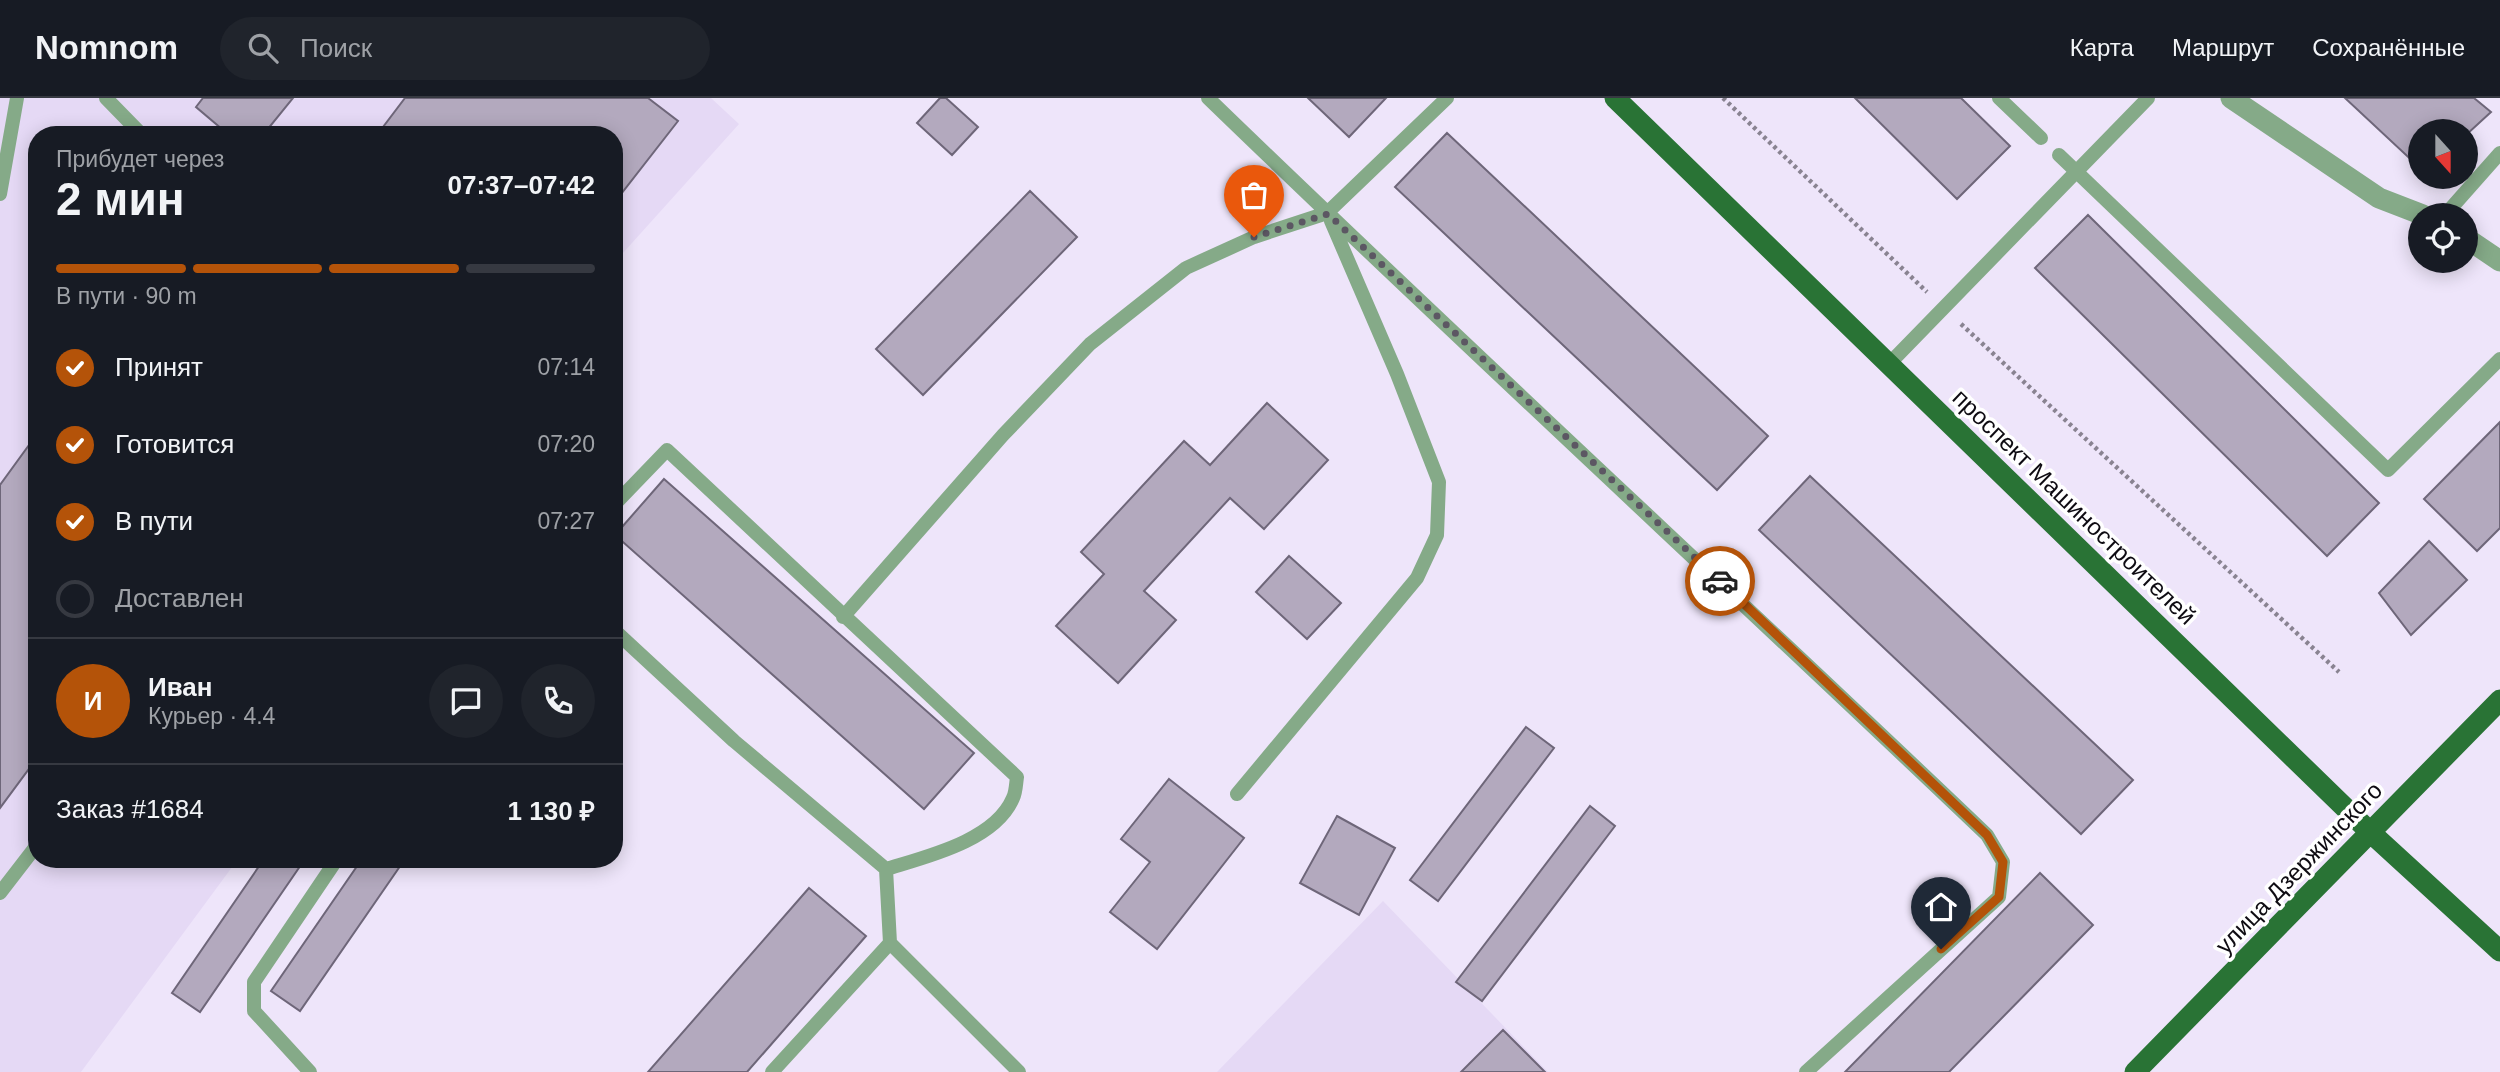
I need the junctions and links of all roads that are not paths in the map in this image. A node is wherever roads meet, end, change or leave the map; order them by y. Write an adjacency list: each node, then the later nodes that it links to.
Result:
1 (17, 98): 14 (lane)
2 (106, 98): 9 (lane)
3 (1208, 98): 17 (lane)
4 (1447, 98): 17 (lane)
5 (1615, 98): 21 (main road, проспект Машиностроителей)
6 (1999, 98): 10 (lane)
7 (2148, 98): 13 (lane)
8 (2231, 98): 16 (street)
9 (133, 126)
10 (2041, 138)
11 (2500, 153): 15 (lane)
12 (2059, 155): 13 (lane)
13 (2076, 172): 20 (lane); 21 (lane)
14 (0, 194)
15 (2456, 203)
16 (2408, 209)
17 (1328, 214): 23 (lane); 26 (lane); 37 (lane)
18 (2478, 246): 19 (street)
19 (2500, 261)
20 (2500, 359)
21 (1889, 364): 27 (main road, проспект Машиностроителей)
22 (623, 496): 23 (lane)
23 (842, 617): 30 (lane)
24 (623, 638): 30 (lane)
25 (2500, 700): 27 (main road, улица Дзержинского)
26 (1237, 794)
27 (2370, 832): 33 (main road, проспект Машиностроителей); 38 (main road, улица Дзержинского)
28 (28, 857): 31 (lane)
29 (331, 868): 34 (lane)
30 (886, 869): 32 (lane)
31 (0, 893)
32 (890, 943): 35 (lane); 36 (lane)
33 (2500, 951)
34 (310, 1072)
35 (772, 1072)
36 (1019, 1072)
37 (1806, 1072)
38 (2136, 1072)

